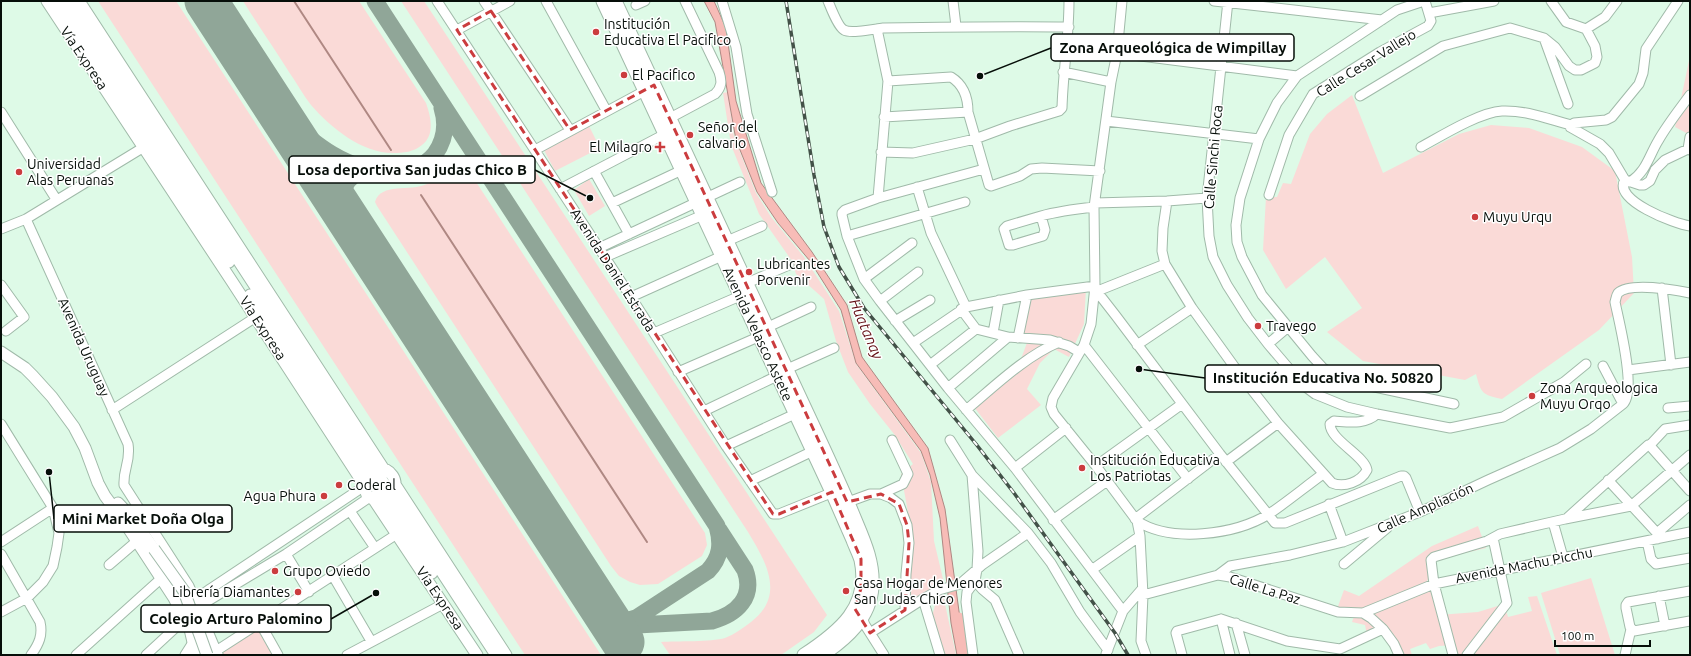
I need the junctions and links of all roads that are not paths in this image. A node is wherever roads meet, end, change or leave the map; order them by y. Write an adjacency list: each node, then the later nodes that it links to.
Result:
1 (46, 1): 58 (main road, Vía Expresa)
2 (58, 1): 93 (main road, Vía Expresa)
3 (69, 1): 93 (main road, Vía Expresa)
4 (79, 1): 98 (main road, Vía Expresa)
5 (437, 1): 33 (street, Avenida Daniel Estrada)
6 (484, 1): 26 (street)
7 (510, 1): 26 (street)
8 (546, 1): 45 (street)
9 (603, 1): 41 (highway, Avenida Velasco Astete)
10 (615, 1): 41 (highway, Avenida Velasco Astete)
11 (645, 1): 25 (street)
12 (685, 1): 49 (street)
13 (722, 1): 71 (street)
14 (828, 1): 31 (street)
15 (953, 1): 29 (street)
16 (1069, 1): 30 (street)
17 (1122, 1): 35 (street)
18 (1214, 1): 24 (street)
19 (1424, 1): 27 (street); 28 (street)
20 (1494, 1): 27 (street)
21 (1551, 1): 32 (street)
22 (1617, 1): 32 (street)
23 (1678, 1): 51 (street)
24 (1228, 2): 28 (street); 36 (street, Calle Sinchi Roca)
25 (636, 5)
26 (491, 11): 33 (street); 52 (street)
27 (1429, 13): 72 (street, Calle Cesar Vallejo)
28 (1382, 20): 38 (street)
29 (956, 26): 30 (street); 31 (street)
30 (1069, 27): 37 (street)
31 (877, 29): 39 (street)
32 (1586, 29): 34 (street)
33 (457, 30): 61 (street, Avenida Daniel Estrada)
34 (1544, 38): 43 (street); 44 (street)
35 (1117, 53): 36 (street); 40 (street)
36 (1222, 66): 38 (street); 54 (street, Calle Sinchi Roca)
37 (1063, 72): 40 (street); 56 (street)
38 (1297, 76): 57 (street)
39 (888, 81): 47 (street); 48 (street)
40 (1111, 82): 50 (street)
41 (649, 88): 45 (street); 49 (highway, Avenida Velasco Astete); 53 (highway, Avenida Velasco Astete)
42 (1690, 95): 67 (street)
43 (1360, 96)
44 (1568, 104)
45 (606, 110): 52 (street)
46 (1, 112): 75 (street)
47 (968, 112): 48 (street); 56 (street)
48 (884, 117): 62 (street)
49 (670, 118): 76 (highway, Avenida Velasco Astete)
50 (1106, 121): 54 (street); 66 (street)
51 (1571, 125): 59 (street); 67 (street)
52 (570, 130): 61 (street)
53 (665, 134): 64 (highway, Avenida Velasco Astete); 65 (street)
54 (1213, 135): 57 (street); 74 (street, Calle Sinchi Roca)
55 (1690, 137): 60 (street)
56 (975, 139): 62 (street); 63 (street)
57 (1259, 139): 119 (street)
58 (144, 146): 75 (street); 101 (main road, Vía Expresa)
59 (1421, 147)
60 (1689, 149): 67 (street)
61 (535, 150): 70 (street, Avenida Daniel Estrada)
62 (881, 152): 73 (street)
63 (984, 169): 66 (street); 69 (street)
64 (682, 170): 76 (highway, Avenida Velasco Astete); 79 (street)
65 (594, 171): 70 (street); 79 (street)
66 (1100, 171): 80 (street)
67 (1628, 181): 86 (street)
68 (740, 182): 76 (street)
69 (917, 187): 73 (street); 81 (street)
70 (560, 189): 92 (street, Avenida Daniel Estrada)
71 (772, 192)
72 (1269, 195)
73 (878, 198): 89 (street)
74 (1207, 198): 77 (street); 130 (street, Calle Sinchi Roca)
75 (56, 199): 84 (street)
76 (702, 200): 82 (highway, Avenida Velasco Astete); 88 (street); 90 (highway, Avenida Velasco Astete)
77 (1167, 201): 80 (street); 96 (street)
78 (965, 202): 81 (street)
79 (612, 203): 88 (street)
80 (1094, 205): 83 (street); 105 (street)
81 (926, 214): 89 (street); 114 (street)
82 (703, 215): 94 (highway, Avenida Velasco Astete); 95 (street)
83 (1041, 216): 83 (street)
84 (26, 218): 87 (street); 151 (street, Avenida Uruguay)
85 (762, 226): 90 (street)
86 (1690, 226)
87 (1, 229)
88 (629, 234): 92 (street)
89 (847, 236): 100 (street)
90 (727, 241): 102 (highway, Avenida Velasco Astete)
91 (912, 243): 100 (street)
92 (599, 248): 95 (street, Avenida Daniel Estrada)
93 (229, 254): 98 (main road); 101 (main road); 132 (main road, Vía Expresa)
94 (722, 256): 108 (highway, Avenida Velasco Astete); 109 (street)
95 (605, 257): 109 (street, Avenida Daniel Estrada)
96 (1165, 264): 105 (street); 115 (street)
97 (789, 265): 102 (street)
98 (253, 266): 118 (main road, Vía Expresa)
99 (918, 272): 112 (street)
100 (864, 279): 112 (street)
101 (231, 280): 116 (main road, Vía Expresa)
102 (747, 283): 122 (highway, Avenida Velasco Astete)
103 (1, 285): 121 (street)
104 (1662, 288): 106 (street); 140 (street); 142 (street)
105 (1095, 289): 107 (street); 133 (street); 135 (street)
106 (1690, 293)
107 (1027, 295): 111 (street); 127 (street)
108 (740, 296): 122 (highway, Avenida Velasco Astete); 123 (street)
109 (631, 297): 123 (street, Avenida Daniel Estrada)
110 (930, 300): 117 (street)
111 (999, 300): 114 (street); 124 (street)
112 (880, 301): 117 (street)
113 (811, 307): 122 (street)
114 (963, 308): 120 (street); 129 (street)
115 (1192, 308): 133 (street); 156 (street)
116 (256, 317): 125 (main road, Vía Expresa); 151 (street)
117 (896, 321): 129 (street)
118 (289, 322): 132 (main road); 174 (main road, Vía Expresa)
119 (1288, 327): 130 (street); 147 (street)
120 (976, 329): 124 (street); 139 (street)
121 (6, 331)
122 (765, 332): 143 (street); 144 (highway, Avenida Velasco Astete)
123 (654, 333): 143 (street, Avenida Daniel Estrada)
124 (993, 333): 126 (street)
125 (268, 336): 132 (main road); 174 (main road, Vía Expresa)
126 (1008, 337): 127 (street); 145 (street)
127 (1018, 338): 128 (street)
128 (1058, 342): 135 (street); 152 (street)
129 (914, 343): 139 (street)
130 (1268, 344): 155 (street, Calle Sinchi Roca)
131 (1, 346): 183 (main road)
132 (289, 346): 174 (main road, Vía Expresa)
133 (1137, 346): 146 (street)
134 (834, 348): 144 (street)
135 (1081, 349): 159 (street); 160 (street)
136 (1, 352): 183 (main road)
137 (1690, 362): 140 (street)
138 (1586, 364): 155 (street, Calle Sinchi Roca)
139 (930, 365): 145 (street)
140 (1671, 365): 142 (street)
141 (1603, 366): 148 (street)
142 (1628, 370): 148 (street)
143 (678, 372): 153 (street, Avenida Daniel Estrada)
144 (782, 373): 153 (street); 154 (highway, Avenida Velasco Astete); 179 (highway, Avenida Velasco Astete)
145 (948, 388): 152 (street)
146 (1182, 404): 160 (street); 166 (street)
147 (1454, 404)
148 (1621, 406): 190 (street, Calle Ampliación)
149 (1690, 406): 150 (street)
150 (1668, 408)
151 (112, 410): 217 (street, Avenida Uruguay)
152 (966, 410): 170 (street)
153 (704, 411): 164 (street, Avenida Daniel Estrada)
154 (795, 414): 164 (street); 165 (highway, Avenida Velasco Astete)
155 (1377, 414): 172 (street)
156 (1278, 423): 168 (street); 172 (street)
157 (1, 424): 188 (street)
158 (1690, 425): 163 (street)
159 (1066, 428): 169 (street); 170 (street)
160 (1149, 428): 169 (street); 175 (street)
161 (892, 440): 181 (street)
162 (950, 440): 173 (street)
163 (1650, 445): 171 (street); 176 (street)
164 (726, 446): 177 (street, Avenida Daniel Estrada)
165 (813, 451): 177 (street); 179 (highway, Avenida Velasco Astete)
166 (1220, 454): 168 (street); 175 (street)
167 (1690, 455): 171 (street)
168 (1226, 462): 191 (street)
169 (1096, 466): 178 (street)
170 (1015, 468): 193 (street)
171 (1672, 472): 180 (street); 187 (street)
172 (1323, 474): 191 (street)
173 (972, 475): 198 (street); 218 (street)
174 (370, 476): 182 (main road, Vía Expresa); 182 (main road); 208 (street)
175 (1188, 479): 194 (street)
176 (1608, 480): 187 (street); 192 (street)
177 (750, 481): 179 (street, Avenida Daniel Estrada)
178 (1107, 481): 193 (street); 194 (street)
179 (837, 490): 184 (highway, Avenida Velasco Astete); 237 (highway, Avenida Velasco Astete)
180 (1690, 491)
181 (881, 494): 184 (street); 234 (street)
182 (383, 496): 189 (street); 199 (main road, Vía Expresa); 261 (main road, Vía Expresa); 262 (main road, Vía Expresa); 263 (main road, Vía Expresa)
183 (112, 500): 203 (main road); 209 (main road)
184 (848, 502): 237 (highway, Avenida Velasco Astete)
185 (1329, 504): 190 (street); 191 (street); 206 (street)
186 (1690, 505): 201 (street)
187 (1631, 506): 192 (street); 201 (street)
188 (54, 508): 205 (street); 230 (street)
189 (350, 511): 207 (street); 211 (street)
190 (1420, 512): 196 (street, Calle Ampliación)
191 (1268, 514): 194 (street)
192 (1565, 519): 195 (street)
193 (1053, 520): 219 (street)
194 (1136, 520): 200 (street)
195 (1553, 522): 202 (street); 212 (street)
196 (1392, 523): 206 (street, Calle Ampliación); 215 (street)
197 (1690, 532): 201 (street, Avenida Machu Picchu)
198 (1028, 533): 218 (street); 250 (street)
199 (397, 534): 207 (street); 232 (main road, Vía Expresa)
200 (1140, 536): 219 (street); 228 (street)
201 (1657, 536): 204 (street, Avenida Machu Picchu)
202 (1493, 538): 220 (street); 225 (street)
203 (137, 541): 216 (street); 222 (main road)
204 (1647, 541): 212 (street, Avenida Machu Picchu); 213 (street)
205 (1, 542)
206 (1343, 542): 221 (street, Calle Ampliación)
207 (375, 548): 223 (street)
208 (270, 549): 214 (street); 233 (street)
209 (153, 551): 252 (main road, bridge); 258 (main road)
210 (1, 554): 230 (street)
211 (286, 554): 214 (street); 227 (street)
212 (1563, 557): 220 (street, Avenida Machu Picchu)
213 (1690, 558)
214 (276, 560): 233 (street)
215 (1344, 564)
216 (109, 565)
217 (176, 565): 222 (street); 233 (street)
218 (977, 569): 224 (street); 231 (street)
219 (1093, 569): 235 (street)
220 (1500, 569): 225 (street, Avenida Machu Picchu); 276 (street)
221 (1218, 575): 228 (street, Calle La Paz); 238 (street, Calle La Paz)
222 (161, 576): 239 (main road); 255 (street)
223 (333, 576): 227 (street); 248 (street)
224 (975, 581): 268 (street); 269 (street)
225 (1434, 584): 238 (street, Avenida Machu Picchu); 275 (street)
226 (1690, 591): 229 (street)
227 (309, 592): 242 (street)
228 (1143, 592): 235 (street); 270 (street)
229 (1659, 596): 244 (street); 246 (street)
230 (27, 598): 236 (street); 254 (street)
231 (923, 598): 234 (street); 267 (street)
232 (443, 604): 248 (street); 253 (main road, Vía Expresa)
233 (199, 605): 249 (street); 252 (street)
234 (905, 610): 247 (street)
235 (1123, 611): 250 (street)
236 (1, 612)
237 (858, 613): 247 (street); 264 (highway, Avenida Velasco Astete); 265 (highway, Avenida Velasco Astete)
238 (1363, 613): 245 (street)
239 (186, 618): 249 (main road); 256 (street)
240 (1221, 619): 243 (street); 271 (street); 272 (street)
241 (1690, 621): 244 (street)
242 (260, 623): 252 (street); 259 (street)
243 (1236, 623): 251 (street); 273 (street)
244 (1665, 626): 246 (street)
245 (1383, 629): 251 (street); 274 (street)
246 (1631, 629): 277 (street)
247 (870, 633): 266 (street)
248 (371, 641): 260 (street)
249 (194, 652): 257 (street)
250 (1107, 652)
251 (1341, 652)
252 (214, 654)
253 (474, 654)
254 (31, 655)
255 (76, 655)
256 (146, 655)
257 (185, 655)
258 (202, 655)
259 (278, 655)
260 (347, 655)
261 (486, 655)
262 (496, 655)
263 (506, 655)
264 (804, 655)
265 (822, 655)
266 (884, 655)
267 (940, 655)
268 (972, 655)
269 (1019, 655)
270 (1146, 655)
271 (1182, 655)
272 (1230, 655)
273 (1245, 655)
274 (1399, 655)
275 (1453, 655)
276 (1467, 655)
277 (1625, 655)

